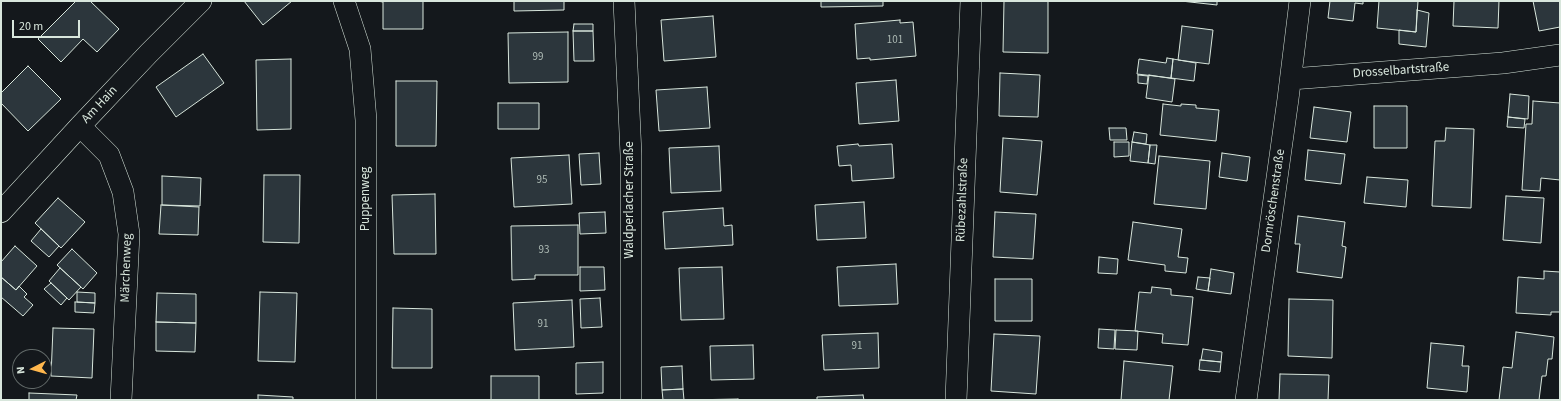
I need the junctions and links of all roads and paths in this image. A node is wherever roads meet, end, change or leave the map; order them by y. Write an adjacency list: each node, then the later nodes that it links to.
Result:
1 (201, 1): 8 (street, Am Hain)
2 (344, 1): 11 (street, Puppenweg)
3 (624, 1): 12 (street, Waldperlacher Straße)
4 (971, 1): 13 (street, Rübezahlstraße)
5 (1300, 1): 7 (street, Dornröschenstraße)
6 (1560, 55): 7 (street, Drosselbartstraße)
7 (1290, 79): 14 (street, Dornröschenstraße)
8 (80, 126): 9 (street, Am Hain); 10 (street, Märchenweg)
9 (1, 212)
10 (121, 400)
11 (366, 400)
12 (631, 400)
13 (956, 400)
14 (1246, 400)

